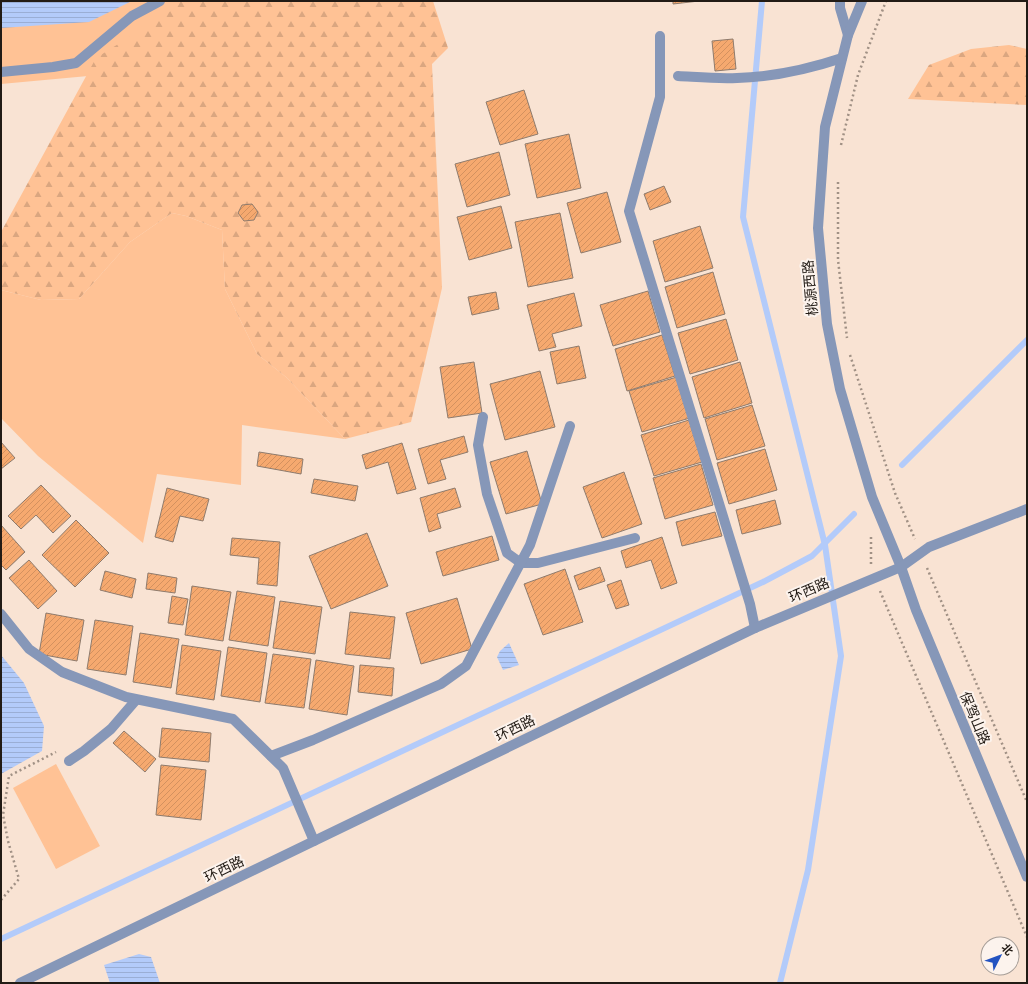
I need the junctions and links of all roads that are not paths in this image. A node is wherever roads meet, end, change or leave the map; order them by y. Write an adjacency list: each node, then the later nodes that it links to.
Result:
1 (160, 1): 7 (street)
2 (840, 1): 4 (street)
3 (862, 1): 4 (street, 桃源西路)
4 (848, 35): 6 (street, 桃源西路)
5 (660, 36): 16 (street)
6 (842, 58): 8 (street); 14 (street, 桃源西路)
7 (1, 72)
8 (678, 76)
9 (483, 417): 13 (street)
10 (570, 426): 13 (street)
11 (1027, 509): 14 (street, 环西路)
12 (635, 538): 13 (street)
13 (521, 563): 18 (street)
14 (901, 567): 16 (street, 环西路); 21 (street, 保驾山路)
15 (1, 614): 17 (street)
16 (755, 628): 20 (street, 环西路)
17 (136, 700): 18 (street); 19 (street)
18 (271, 756): 20 (street)
19 (69, 761)
20 (314, 841): 22 (street, 环西路)
21 (1027, 877)
22 (20, 983)

